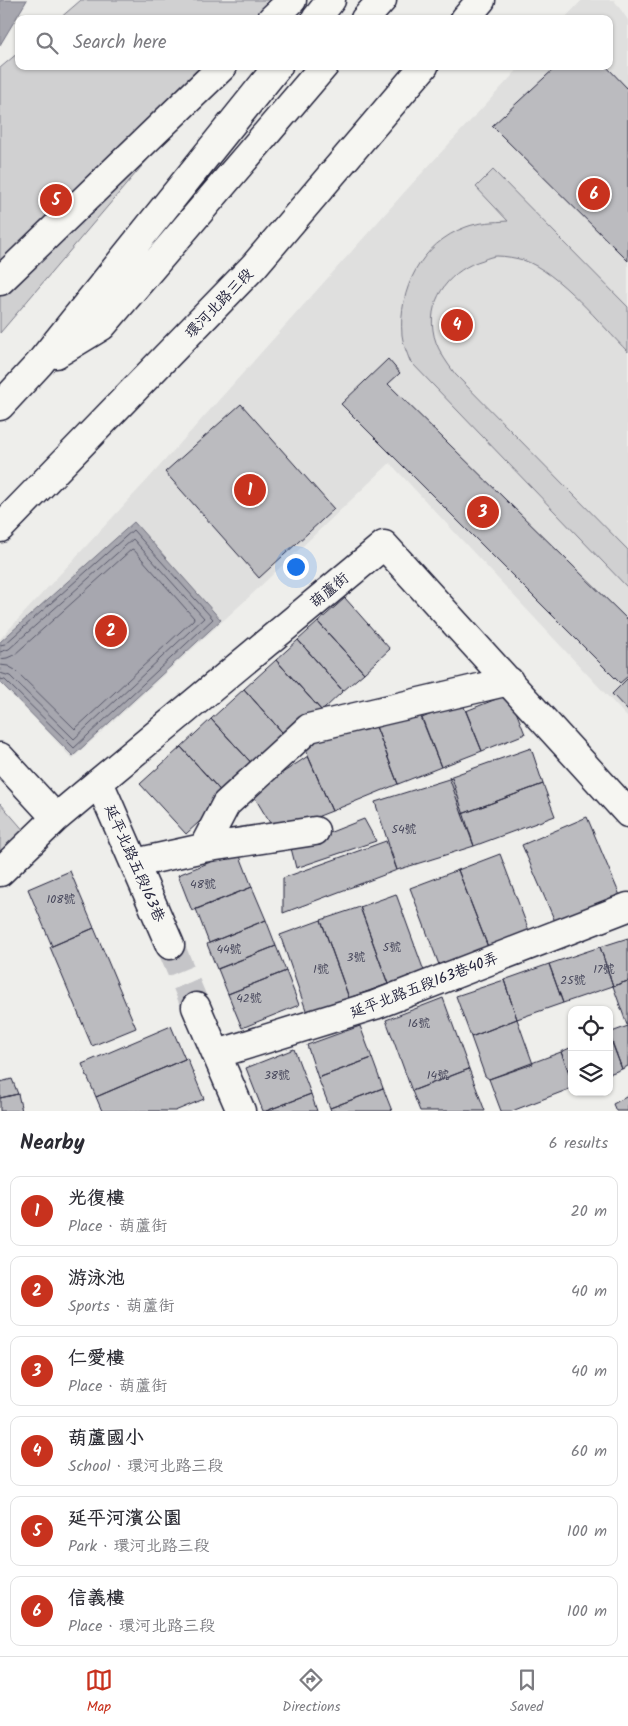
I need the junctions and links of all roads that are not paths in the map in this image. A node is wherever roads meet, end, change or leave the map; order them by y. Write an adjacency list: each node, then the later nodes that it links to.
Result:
1 (292, 0): 5 (main road)
2 (331, 0): 6 (main road)
3 (382, 0): 7 (main road)
4 (481, 0): 8 (main road)
5 (276, 15)
6 (319, 15)
7 (369, 15)
8 (468, 15)
9 (219, 70): 13 (main road)
10 (275, 70): 14 (main road)
11 (321, 70): 14 (main road)
12 (421, 70): 16 (main road, 環河北路三段)
13 (4, 277)
14 (39, 364): 15 (main road)
15 (0, 406)
16 (0, 528)
17 (509, 681): 19 (main road, 葫蘆街); 20 (main road, 葫蘆街); 23 (main road)
18 (0, 757): 21 (main road)
19 (99, 782): 21 (main road, 葫蘆街); 24 (main road, 延平北路五段163巷)
20 (628, 813)
21 (56, 818): 25 (main road, 葫蘆街)
22 (315, 831): 23 (main road)
23 (202, 848): 24 (main road)
24 (135, 863): 27 (main road, 延平北路五段163巷)
25 (0, 872)
26 (628, 906): 29 (main road, 延平北路五段163巷40弄)
27 (170, 945)
28 (196, 1007): 29 (main road)
29 (217, 1054): 30 (main road)
30 (241, 1111)

